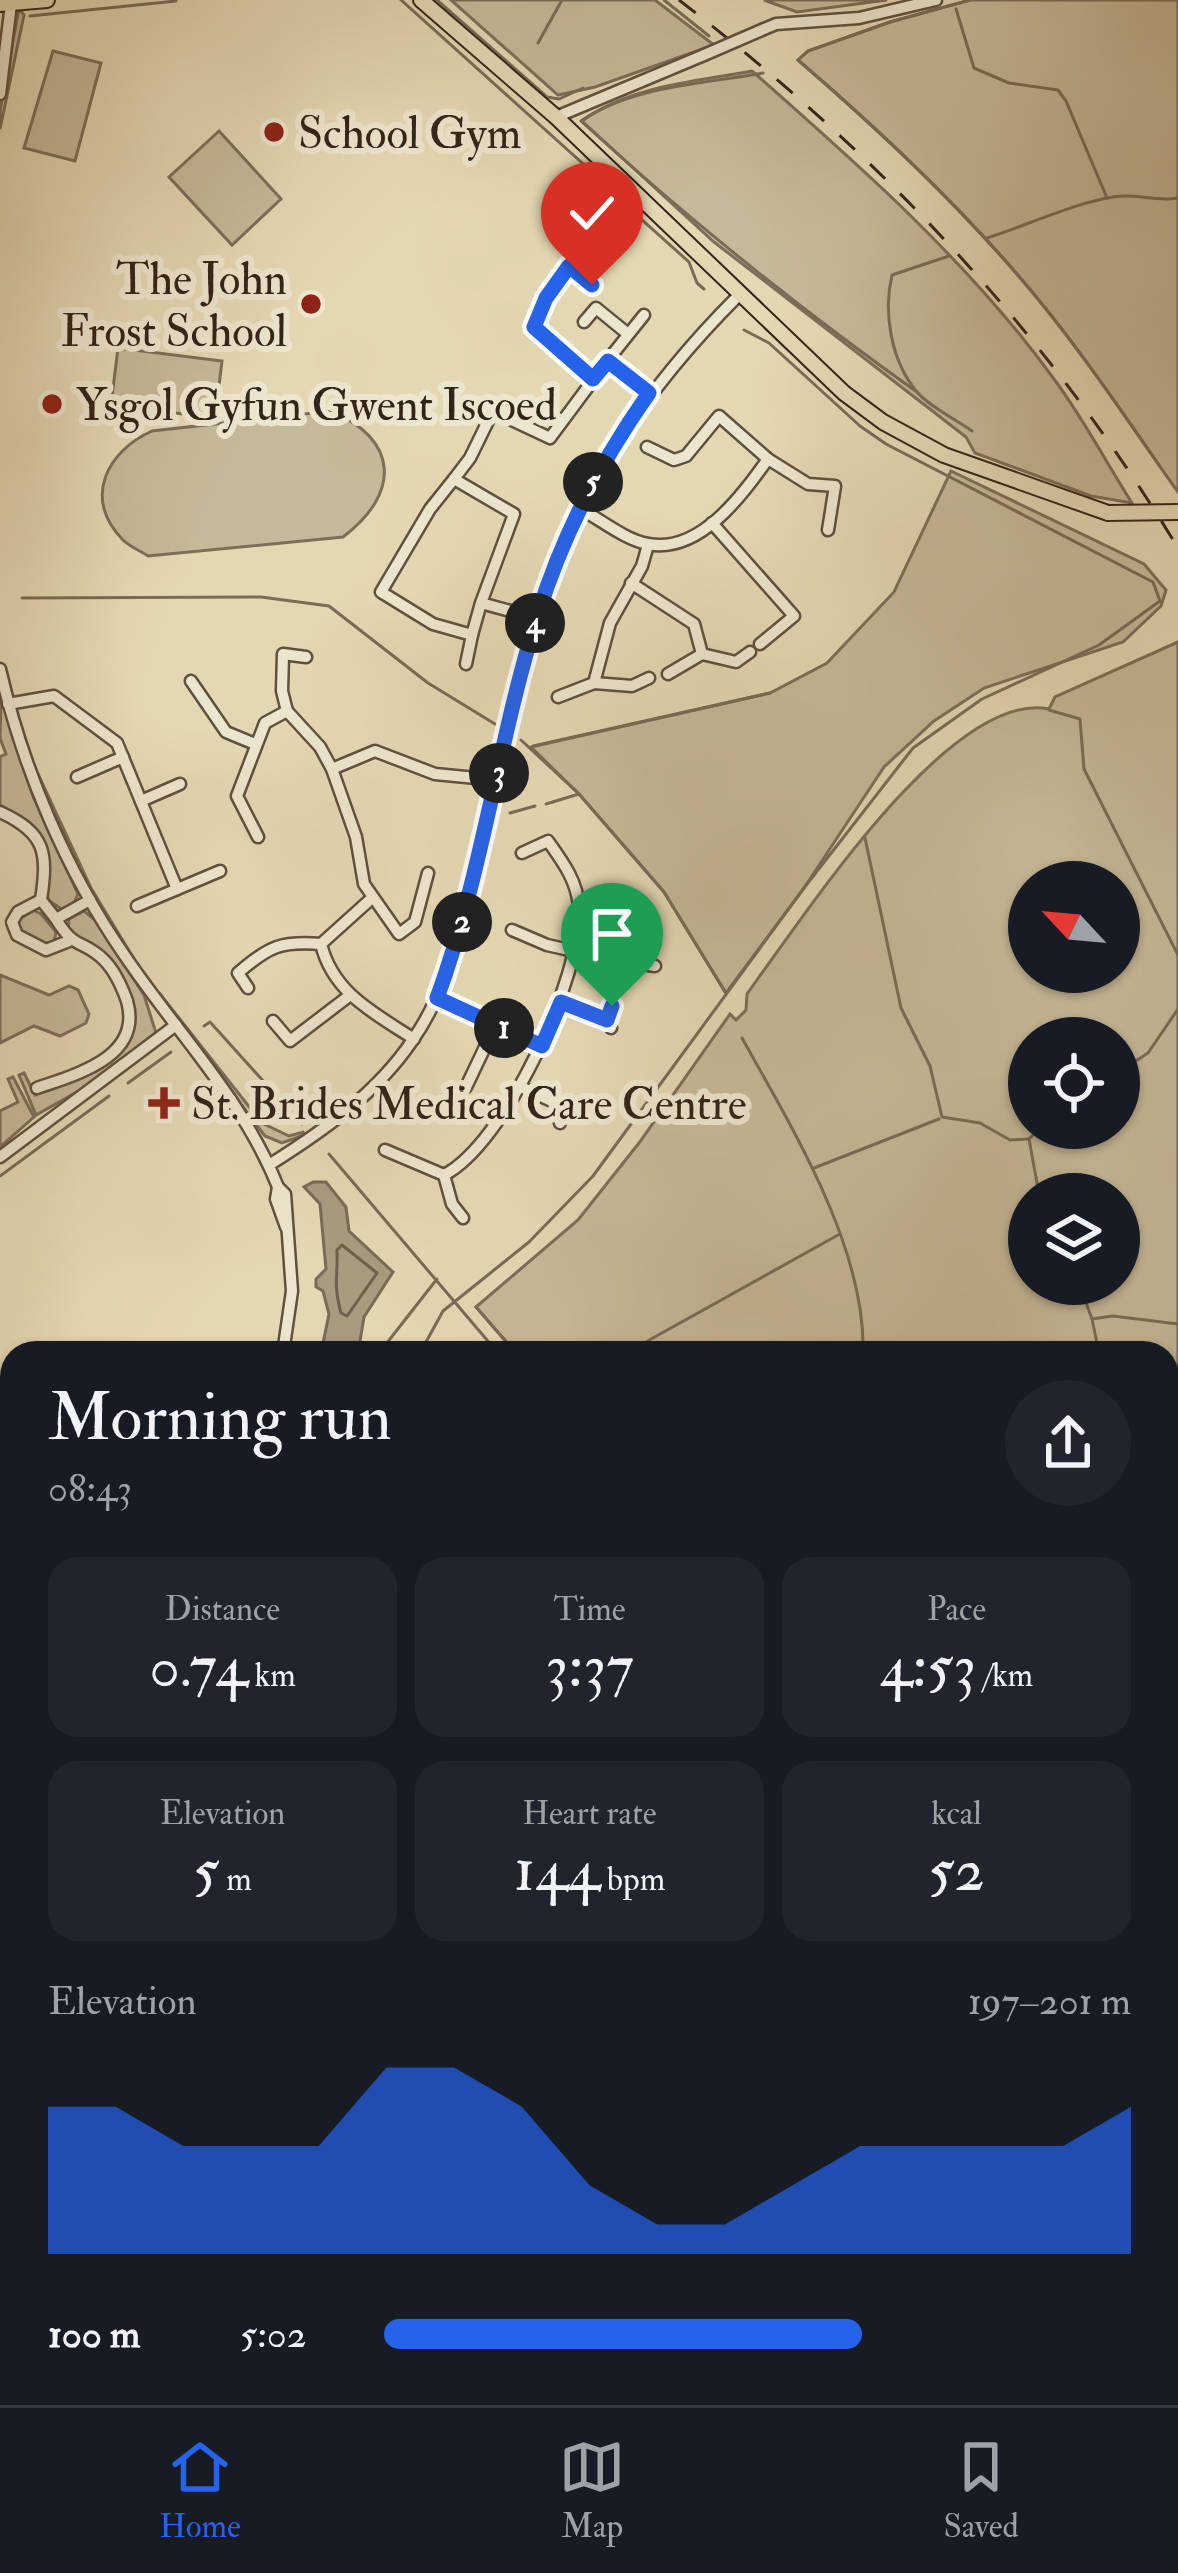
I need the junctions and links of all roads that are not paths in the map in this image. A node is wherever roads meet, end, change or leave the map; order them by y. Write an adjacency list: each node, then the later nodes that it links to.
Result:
1 (47, 0): 4 (main road)
2 (421, 0): 6 (main road)
3 (937, 0): 6 (street, bridge)
4 (6, 4): 5 (street)
5 (0, 94)
6 (556, 117): 10 (main road)
7 (583, 250): 8 (street)
8 (569, 266): 9 (street); 15 (street)
9 (592, 285)
10 (738, 296): 16 (street); 25 (main road, bridge)
11 (644, 315): 13 (street)
12 (584, 322): 13 (street)
13 (628, 334): 14 (street)
14 (608, 361): 15 (street); 16 (street)
15 (593, 379): 21 (street)
16 (649, 393): 24 (street)
17 (729, 401): 18 (street)
18 (719, 416): 19 (street); 20 (street)
19 (647, 447)
20 (768, 458): 22 (street); 26 (street)
21 (454, 479): 30 (street); 32 (street)
22 (835, 486): 23 (street); 27 (street)
23 (852, 489)
24 (579, 508): 28 (street); 31 (street)
25 (1178, 512)
26 (712, 523): 28 (street); 33 (street)
27 (828, 530)
28 (648, 544): 29 (street)
29 (631, 583): 33 (street); 40 (street)
30 (482, 602): 31 (street); 32 (street)
31 (536, 618): 48 (street)
32 (472, 635): 35 (street)
33 (702, 654): 37 (street)
34 (307, 657): 43 (street)
35 (466, 664)
36 (0, 669): 42 (street)
37 (668, 674)
38 (650, 678): 40 (street)
39 (191, 681): 44 (street)
40 (594, 683): 41 (street)
41 (558, 698)
42 (8, 704): 45 (street); 58 (street)
43 (286, 710): 44 (street); 46 (street)
44 (255, 744): 52 (street)
45 (123, 758): 47 (street); 50 (street)
46 (332, 769): 48 (street); 57 (street)
47 (77, 777)
48 (497, 780): 70 (street)
49 (180, 784): 50 (street)
50 (141, 801): 56 (street)
51 (0, 812): 59 (street)
52 (258, 837)
53 (522, 853): 61 (street)
54 (220, 871): 56 (street)
55 (428, 874): 57 (street)
56 (177, 889): 60 (street)
57 (372, 898): 65 (street)
58 (90, 899): 62 (street); 75 (street)
59 (41, 900): 62 (street); 64 (street)
60 (136, 906)
61 (579, 911): 66 (street); 67 (street)
62 (56, 919): 64 (street)
63 (512, 930): 66 (street)
64 (69, 941): 80 (street)
65 (321, 944): 68 (street); 69 (street)
66 (574, 951): 71 (street)
67 (655, 966)
68 (248, 988)
69 (349, 996): 73 (street); 76 (street)
70 (437, 998): 74 (street); 76 (street)
71 (561, 1002): 72 (street); 77 (street)
72 (612, 1006)
73 (273, 1021)
74 (496, 1024): 77 (street); 79 (street)
75 (176, 1025): 83 (street); 84 (street)
76 (414, 1039): 84 (street)
77 (542, 1046): 78 (street)
78 (519, 1086): 81 (street); 85 (street)
79 (466, 1087)
80 (38, 1088)
81 (560, 1123)
82 (385, 1150): 85 (street)
83 (0, 1157)
84 (269, 1165): 87 (street)
85 (444, 1175): 86 (street)
86 (463, 1218)
87 (285, 1341)

